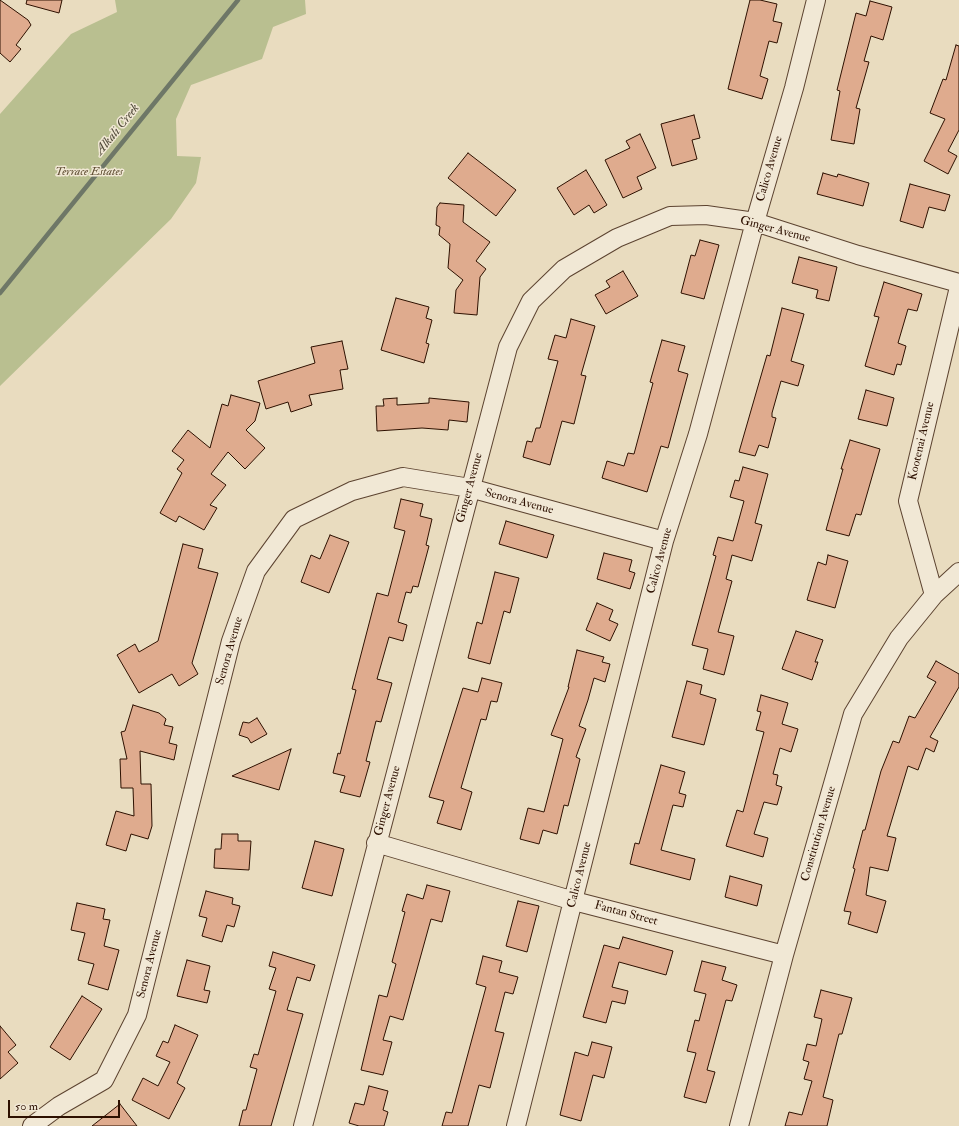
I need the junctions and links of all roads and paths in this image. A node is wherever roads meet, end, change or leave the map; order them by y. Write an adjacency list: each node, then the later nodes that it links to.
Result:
1 (816, 0): 2 (street, Calico Avenue)
2 (755, 222): 3 (street, Ginger Avenue); 5 (street, Ginger Avenue); 6 (street, Calico Avenue)
3 (959, 283)
4 (959, 287): 8 (street, Kootenai Avenue)
5 (470, 488): 6 (street, Senora Avenue); 9 (street, Ginger Avenue); 12 (street, Senora Avenue)
6 (664, 541): 10 (street, Calico Avenue)
7 (959, 572): 8 (street, Constitution Avenue)
8 (934, 595): 11 (street, Constitution Avenue)
9 (376, 843): 10 (street, Fantan Street); 13 (street, Ginger Avenue)
10 (574, 901): 11 (street, Fantan Street); 14 (street, Calico Avenue)
11 (784, 955): 15 (street, Constitution Avenue)
12 (32, 1126)
13 (303, 1126)
14 (516, 1126)
15 (739, 1126)

